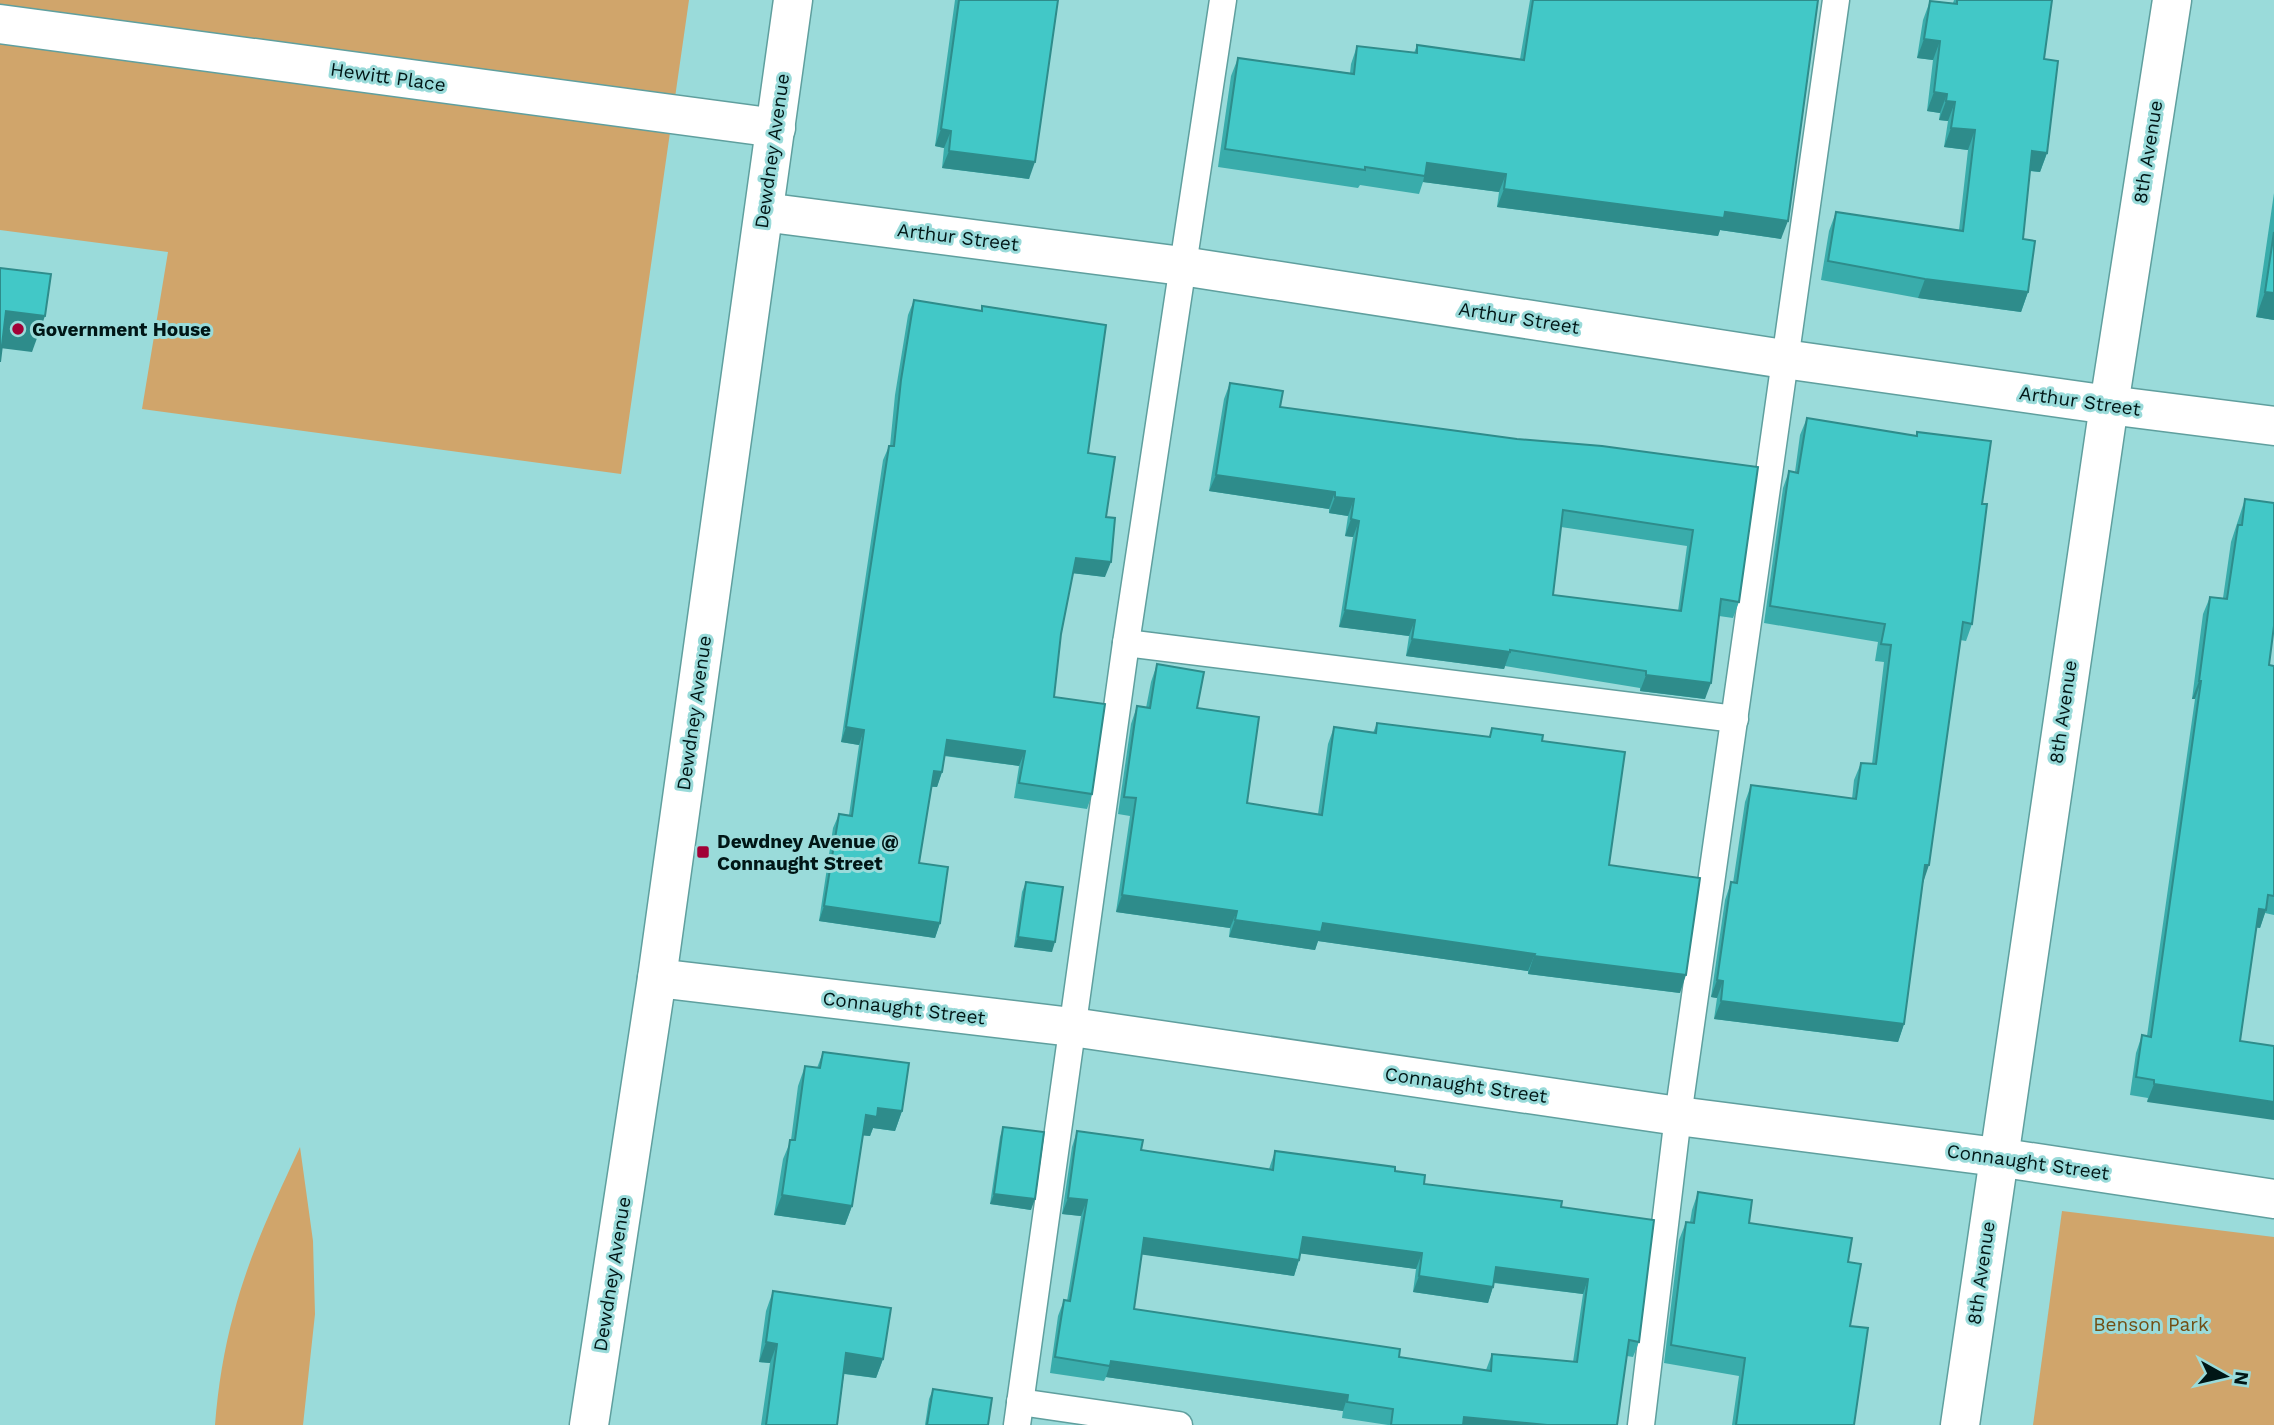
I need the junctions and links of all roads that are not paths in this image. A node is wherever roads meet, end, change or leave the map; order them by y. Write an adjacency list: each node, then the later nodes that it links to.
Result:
1 (793, 0): 6 (street, Dewdney Avenue)
2 (1223, 0): 8 (lane)
3 (1836, 0): 9 (lane)
4 (2172, 0): 10 (street, 8th Avenue)
5 (0, 24): 6 (street, Hewitt Place)
6 (775, 128): 7 (street, Dewdney Avenue)
7 (764, 212): 8 (street, Arthur Street); 14 (street, Dewdney Avenue)
8 (1182, 266): 9 (street, Arthur Street); 12 (lane)
9 (1784, 359): 10 (street, Arthur Street); 13 (lane)
10 (2109, 405): 11 (street, Arthur Street); 17 (street, 8th Avenue)
11 (2274, 426)
12 (1126, 643): 13 (lane); 15 (lane)
13 (1735, 719): 16 (lane)
14 (657, 978): 15 (street, Connaught Street); 20 (street, Dewdney Avenue)
15 (1072, 1027): 16 (street, Connaught Street); 19 (lane)
16 (1678, 1116): 17 (street, Connaught Street); 22 (lane)
17 (1997, 1157): 18 (street, Connaught Street); 23 (street, 8th Avenue)
18 (2274, 1199)
19 (1019, 1413): 21 (lane)
20 (589, 1425)
21 (1179, 1425)
22 (1641, 1425)
23 (1960, 1425)

